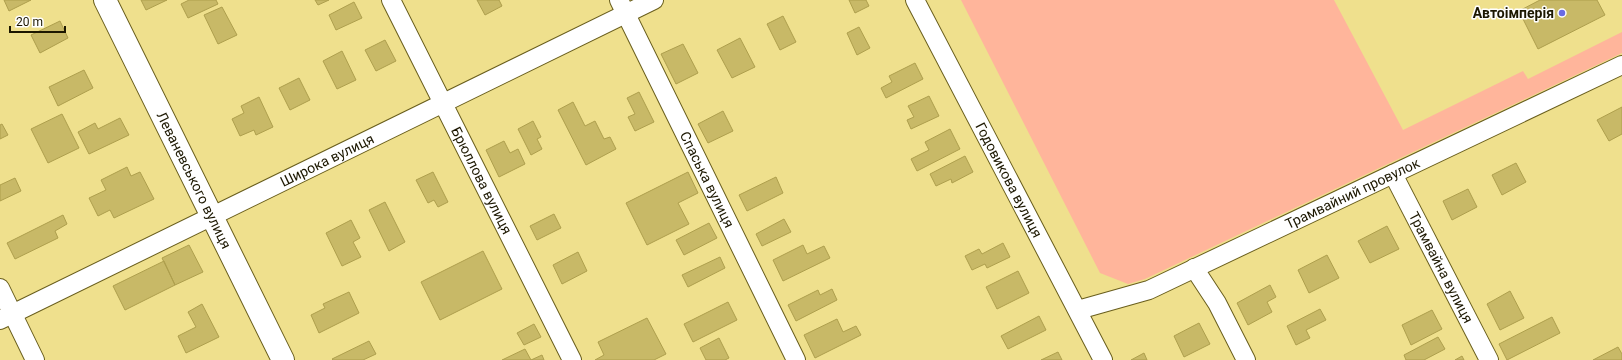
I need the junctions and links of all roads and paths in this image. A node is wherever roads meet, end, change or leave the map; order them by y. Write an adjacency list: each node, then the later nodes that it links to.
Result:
1 (105, 0): 9 (street, Леваневського вулиця)
2 (391, 0): 7 (street, Брюллова вулиця)
3 (654, 0): 5 (street, Широка вулиця)
4 (915, 0): 12 (street, Годовикова вулиця)
5 (622, 7): 7 (street, Широка вулиця); 17 (street, Спаська вулиця)
6 (1622, 65): 8 (street, Трамвайний провулок)
7 (444, 103): 9 (street, Широка вулиця); 16 (street, Брюллова вулиця)
8 (1393, 174): 10 (street, Трамвайний провулок); 20 (street, Трамвайна вулиця)
9 (211, 216): 13 (street, Широка вулиця); 15 (street, Леваневського вулиця)
10 (1194, 268): 12 (street, Трамвайний провулок); 19 (street)
11 (0, 288): 13 (street)
12 (1078, 310): 18 (street, Годовикова вулиця)
13 (6, 317): 14 (street)
14 (35, 360)
15 (283, 360)
16 (572, 360)
17 (796, 360)
18 (1104, 360)
19 (1246, 360)
20 (1489, 360)

